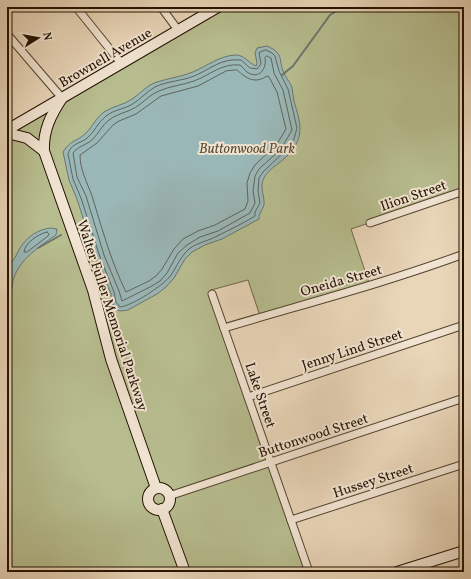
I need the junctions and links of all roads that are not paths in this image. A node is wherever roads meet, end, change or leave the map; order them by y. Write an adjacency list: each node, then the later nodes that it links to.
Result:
1 (76, 7): 6 (street)
2 (161, 7): 4 (street)
3 (218, 7): 4 (street, Brownell Avenue)
4 (178, 30): 6 (street, Brownell Avenue)
5 (7, 34): 7 (street)
6 (121, 63): 7 (street, Brownell Avenue)
7 (62, 98): 8 (street, Brownell Avenue); 9 (street, Walter Fuller Memorial Parkway)
8 (7, 132): 9 (street)
9 (44, 151): 20 (street, Walter Fuller Memorial Parkway)
10 (464, 191): 11 (street, Ilion Street)
11 (370, 223)
12 (464, 254): 15 (street, Oneida Street)
13 (212, 294): 15 (street, Lake Street)
14 (464, 326): 16 (street, Jenny Lind Street)
15 (224, 328): 16 (street, Lake Street)
16 (248, 397): 18 (street, Lake Street)
17 (464, 398): 18 (street, Buttonwood Street)
18 (271, 462): 21 (street, Buttonwood Street); 23 (street, Lake Street)
19 (464, 464): 23 (street, Hussey Street)
20 (156, 488): 21 (street); 22 (street)
21 (169, 496): 22 (street)
22 (162, 509): 25 (street)
23 (291, 520): 26 (street, Lake Street)
24 (464, 552): 27 (street)
25 (185, 572)
26 (309, 572)
27 (397, 572)

